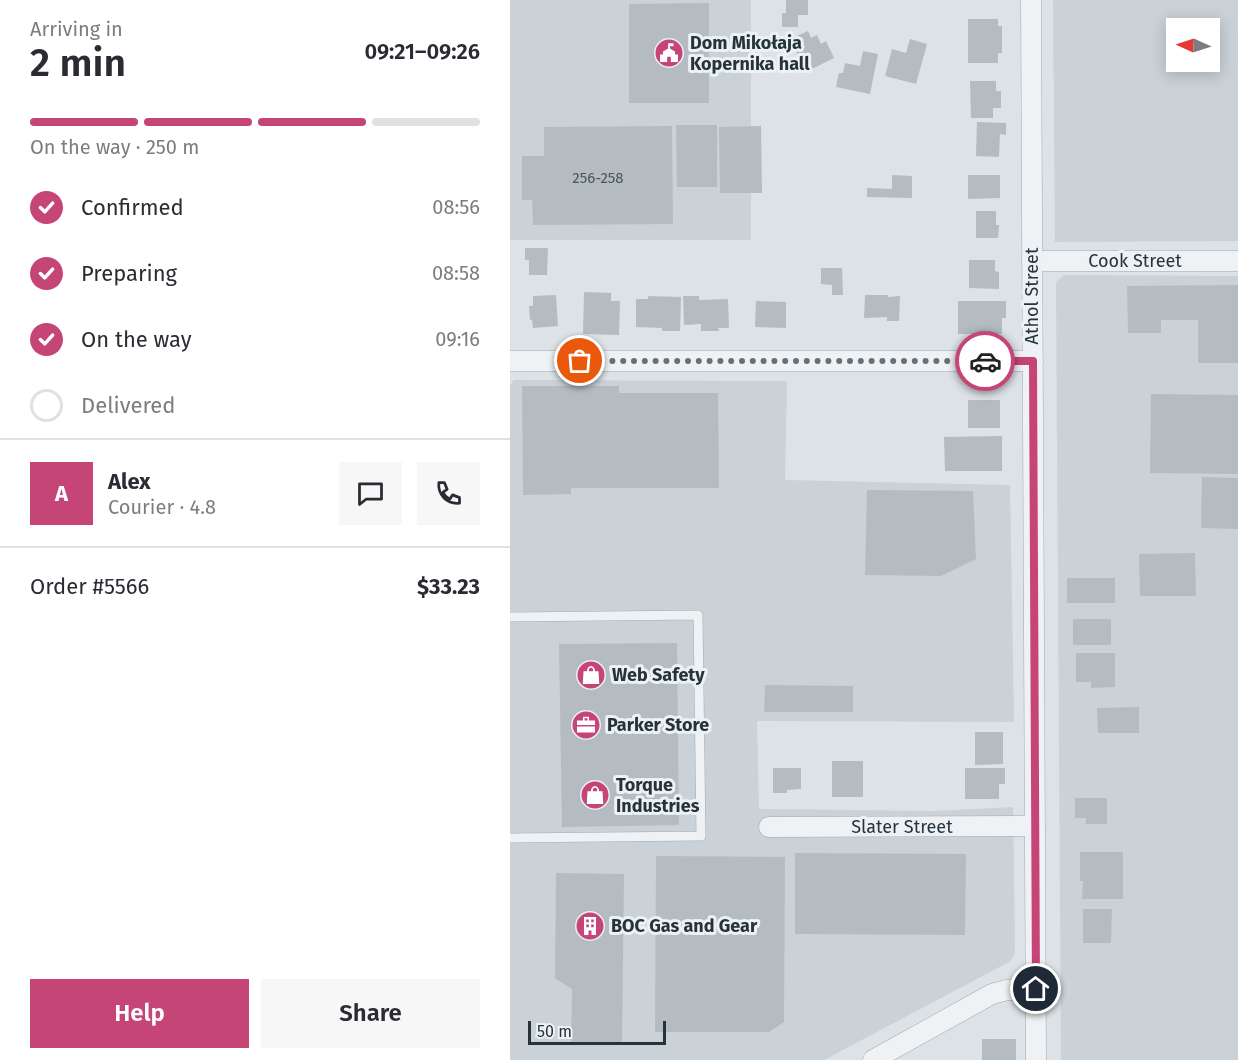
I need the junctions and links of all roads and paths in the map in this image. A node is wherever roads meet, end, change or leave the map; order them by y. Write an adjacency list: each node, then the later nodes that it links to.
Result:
1 (1031, 0): 2 (street, Athol Street)
2 (1032, 261): 3 (street, Cook Street); 5 (street, Athol Street)
3 (1238, 261)
4 (510, 361): 5 (street)
5 (1033, 361): 7 (street, Athol Street)
6 (510, 617): 9 (lane)
7 (1035, 826): 8 (street, Slater Street); 10 (street, Athol Street)
8 (769, 827)
9 (510, 838)
10 (1036, 989): 11 (street); 12 (street, Athol Street)
11 (873, 1060)
12 (1036, 1060)

